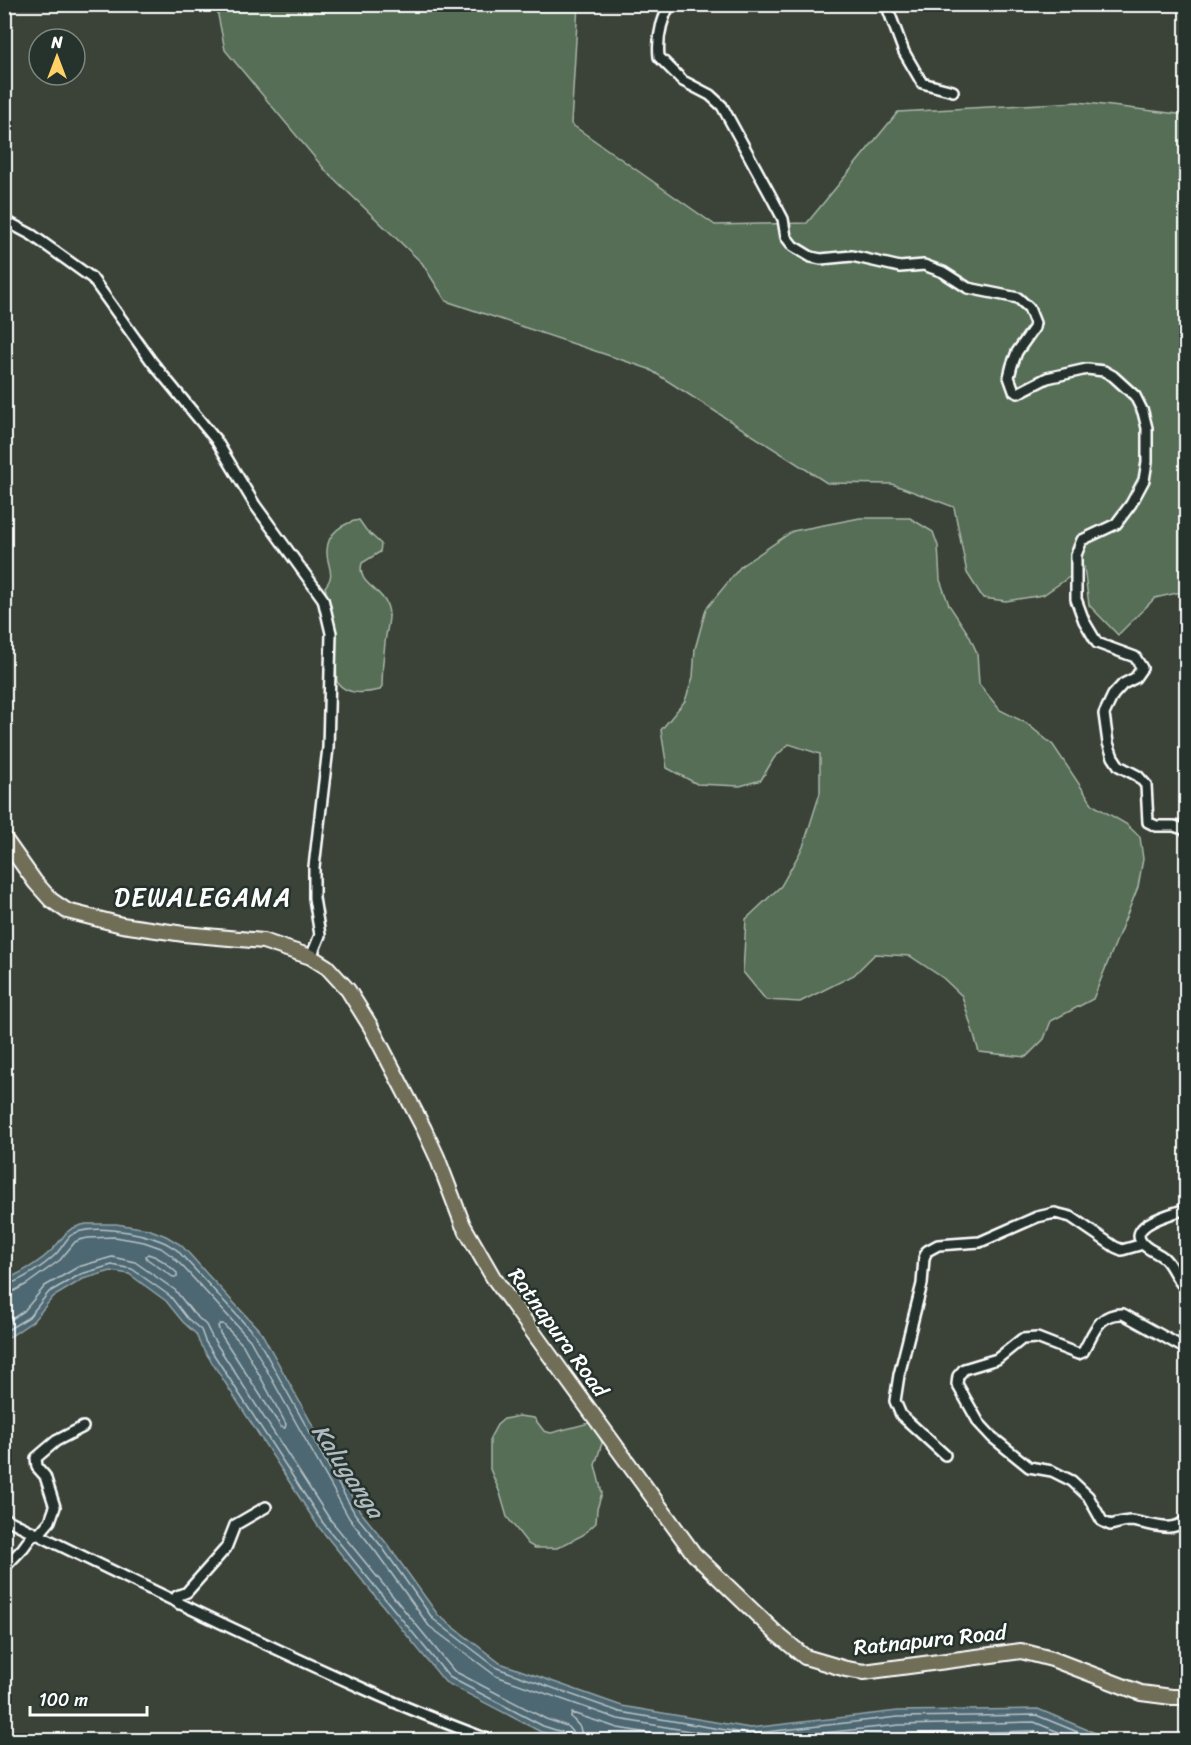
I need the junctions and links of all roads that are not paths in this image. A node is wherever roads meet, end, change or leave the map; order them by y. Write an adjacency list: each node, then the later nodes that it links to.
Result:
1 (670, 4): 5 (street)
2 (886, 4): 3 (street)
3 (953, 91)
4 (4, 220): 7 (street)
5 (1186, 830)
6 (4, 838): 7 (highway, Ratnapura Road)
7 (311, 957): 20 (highway, Ratnapura Road)
8 (1186, 1209): 9 (street)
9 (1143, 1244): 10 (street); 13 (street)
10 (1184, 1284)
11 (1186, 1349): 16 (street)
12 (83, 1427): 17 (street)
13 (945, 1455)
14 (266, 1507): 19 (street)
15 (4, 1518): 17 (street)
16 (1186, 1520)
17 (36, 1534): 18 (street); 19 (street)
18 (4, 1568)
19 (179, 1604): 21 (street)
20 (1186, 1697)
21 (490, 1740)

